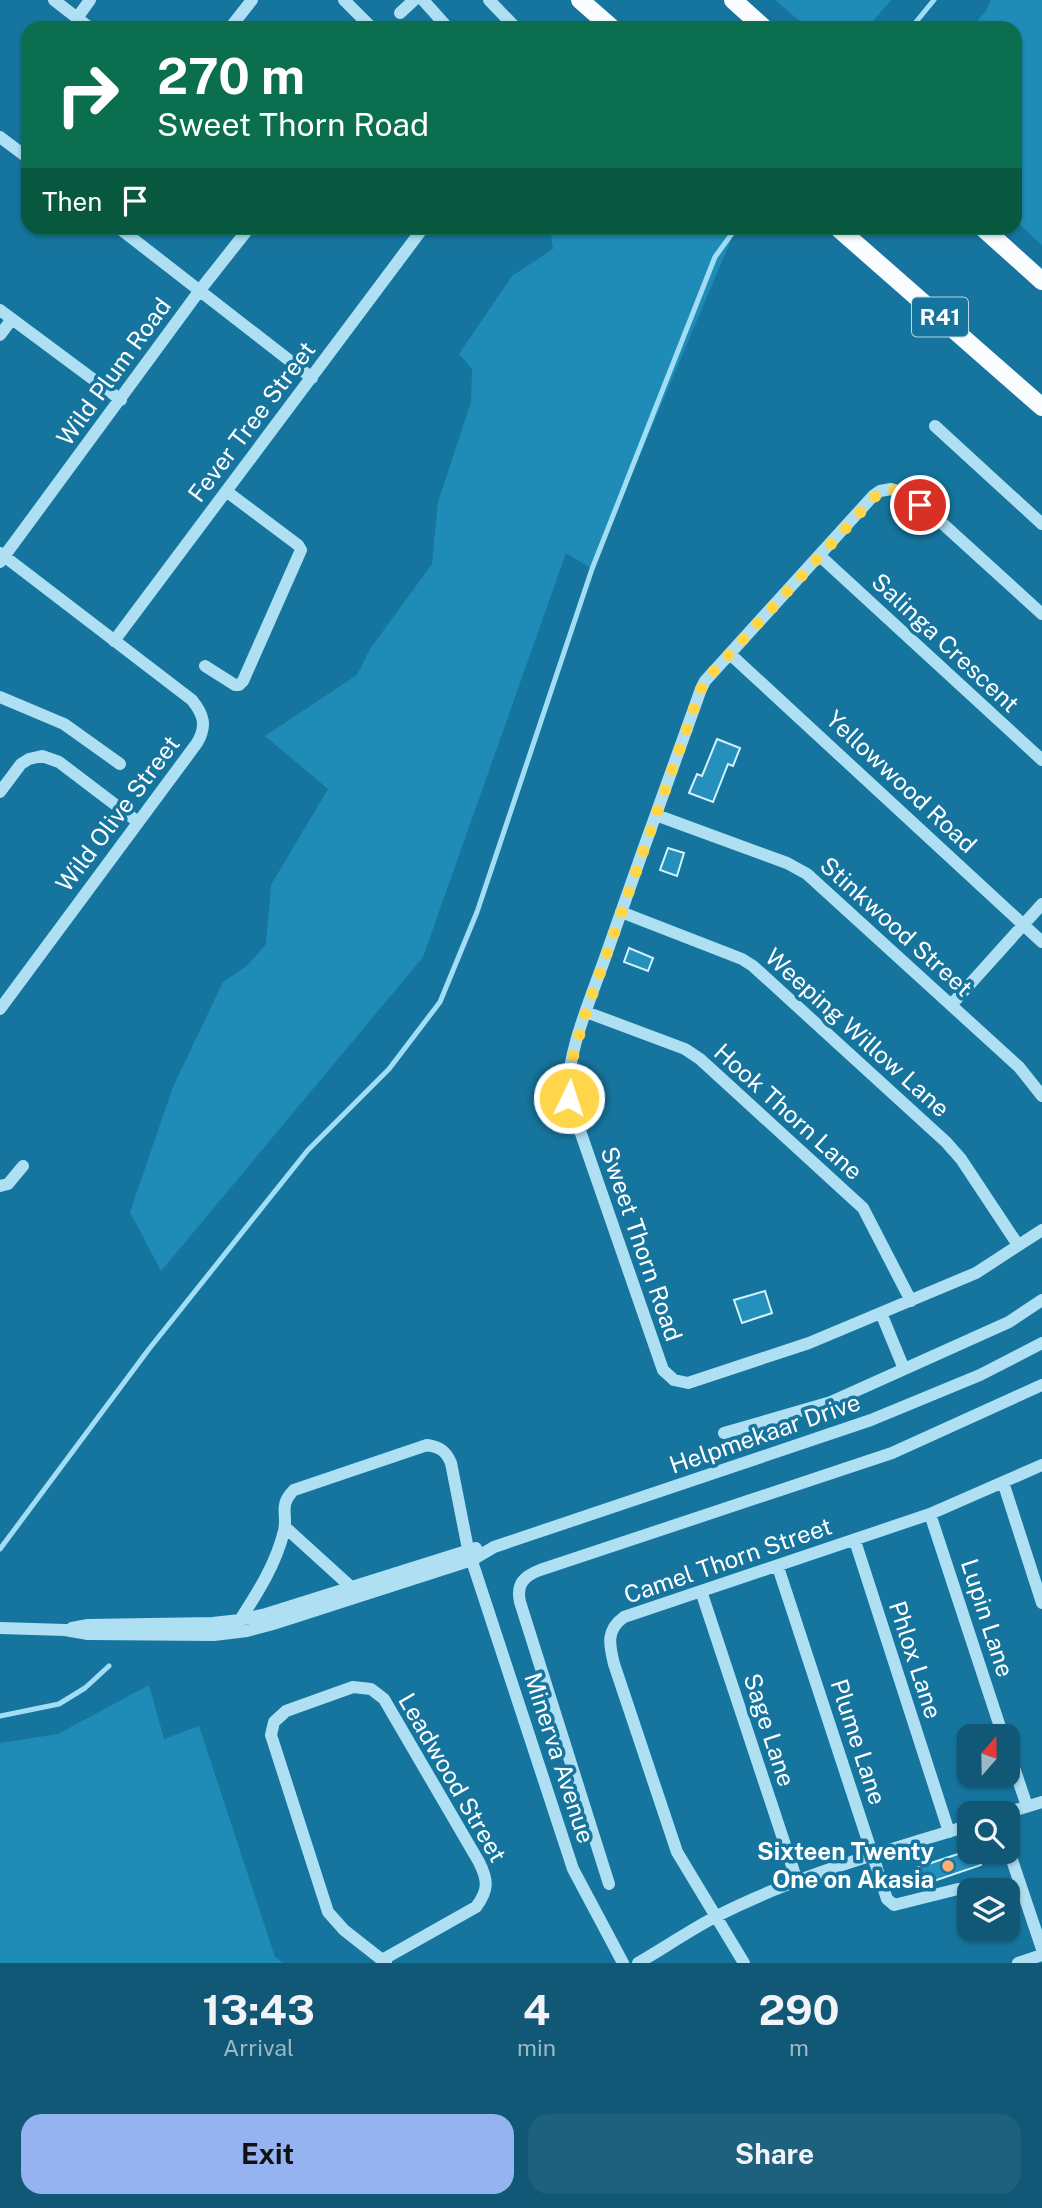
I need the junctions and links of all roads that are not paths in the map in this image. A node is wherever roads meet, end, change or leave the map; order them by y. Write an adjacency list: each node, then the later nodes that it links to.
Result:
1 (54, 0): 11 (street)
2 (90, 0): 11 (street)
3 (252, 0): 13 (street)
4 (344, 0): 14 (street)
5 (414, 0): 10 (street)
6 (423, 0): 15 (street)
7 (489, 0): 16 (street)
8 (580, 0): 17 (main road)
9 (733, 0): 18 (main road)
10 (400, 13)
11 (77, 18): 12 (street)
12 (81, 21)
13 (236, 21)
14 (365, 21)
15 (442, 21)
16 (509, 21)
17 (604, 21)
18 (756, 21)
19 (0, 137): 20 (street)
20 (21, 153)
21 (128, 235): 27 (street, Wild Plum Road)
22 (243, 235): 27 (street)
23 (417, 235): 31 (street, Fever Tree Street)
24 (846, 235): 33 (main road, R41)
25 (991, 235): 26 (main road)
26 (1042, 281)
27 (200, 290): 31 (street); 32 (street, Wild Plum Road)
28 (0, 310): 29 (street)
29 (12, 319): 30 (street); 32 (street)
30 (0, 335)
31 (312, 378): 35 (street, Fever Tree Street)
32 (121, 400): 38 (street, Wild Plum Road)
33 (1042, 407)
34 (935, 426): 36 (street)
35 (226, 491): 40 (street, Fever Tree Street); 42 (street)
36 (1042, 524)
37 (820, 556): 39 (street, Sweet Thorn Road); 41 (street, Sweet Thorn Road); 44 (street, Salinga Crescent)
38 (1, 557): 40 (street, Wild Olive Street)
39 (1042, 614)
40 (114, 640): 48 (street, Wild Olive Street)
41 (730, 654): 47 (street, Sweet Thorn Road); 51 (street, Yellowwood Road)
42 (205, 666)
43 (0, 697): 45 (street)
44 (1042, 760)
45 (120, 764)
46 (0, 792): 48 (street)
47 (656, 815): 50 (street, Sweet Thorn Road); 53 (street, Stinkwood Street)
48 (138, 822): 54 (street, Wild Olive Street)
49 (1042, 904): 51 (street)
50 (621, 912): 55 (street, Sweet Thorn Road); 60 (street, Weeping Willow Lane)
51 (1024, 924): 52 (street, Yellowwood Road); 53 (street)
52 (1042, 942)
53 (952, 1004): 56 (street, Stinkwood Street)
54 (0, 1009)
55 (586, 1012): 62 (street, Hook Thorn Lane); 63 (street, Sweet Thorn Road)
56 (1042, 1096)
57 (23, 1166): 58 (street)
58 (0, 1186)
59 (1042, 1230): 60 (street, Sweet Thorn Road)
60 (1018, 1245): 62 (street, Sweet Thorn Road)
61 (1042, 1300): 65 (street)
62 (911, 1301): 63 (street, Sweet Thorn Road)
63 (881, 1313): 65 (street)
64 (1042, 1343): 73 (street, Helpmekaar Drive)
65 (904, 1369): 67 (street)
66 (1042, 1385): 91 (street)
67 (724, 1433)
68 (1042, 1465): 69 (street, Camel Thorn Street)
69 (1003, 1482): 70 (street, Camel Thorn Street); 77 (street)
70 (930, 1514): 72 (street, Camel Thorn Street); 81 (street, Lupin Lane)
71 (285, 1527): 73 (street, Minerva Avenue); 75 (street); 78 (street)
72 (855, 1541): 74 (street, Camel Thorn Street); 87 (street, Phlox Lane)
73 (470, 1555): 75 (street, Helpmekaar Drive); 80 (street, Helpmekaar Drive); 97 (street, Minerva Avenue)
74 (778, 1567): 76 (street, Camel Thorn Street); 88 (street, Plume Lane)
75 (351, 1587): 78 (street, Helpmekaar Drive)
76 (701, 1591): 90 (street, Sage Lane); 93 (street, Camel Thorn Street)
77 (1042, 1602)
78 (240, 1620): 80 (street, Helpmekaar Drive)
79 (0, 1628): 80 (street, Helpmekaar Drive)
80 (65, 1630)
81 (999, 1724)
82 (1020, 1785): 84 (street)
83 (1042, 1801): 84 (street)
84 (1027, 1806): 85 (street)
85 (1020, 1808)
86 (957, 1829): 87 (street)
87 (949, 1832): 88 (street)
88 (872, 1854): 90 (street); 92 (street, Plume Lane)
89 (1013, 1864): 94 (street)
90 (797, 1881): 93 (street)
91 (609, 1884)
92 (957, 1889)
93 (717, 1916): 98 (street); 99 (street, Camel Thorn Street)
94 (1042, 1949)
95 (1042, 1955): 100 (street)
96 (384, 1961): 96 (street, Leadwood Street)
97 (623, 1963)
98 (638, 1963)
99 (744, 1963)
100 (1018, 1963)

